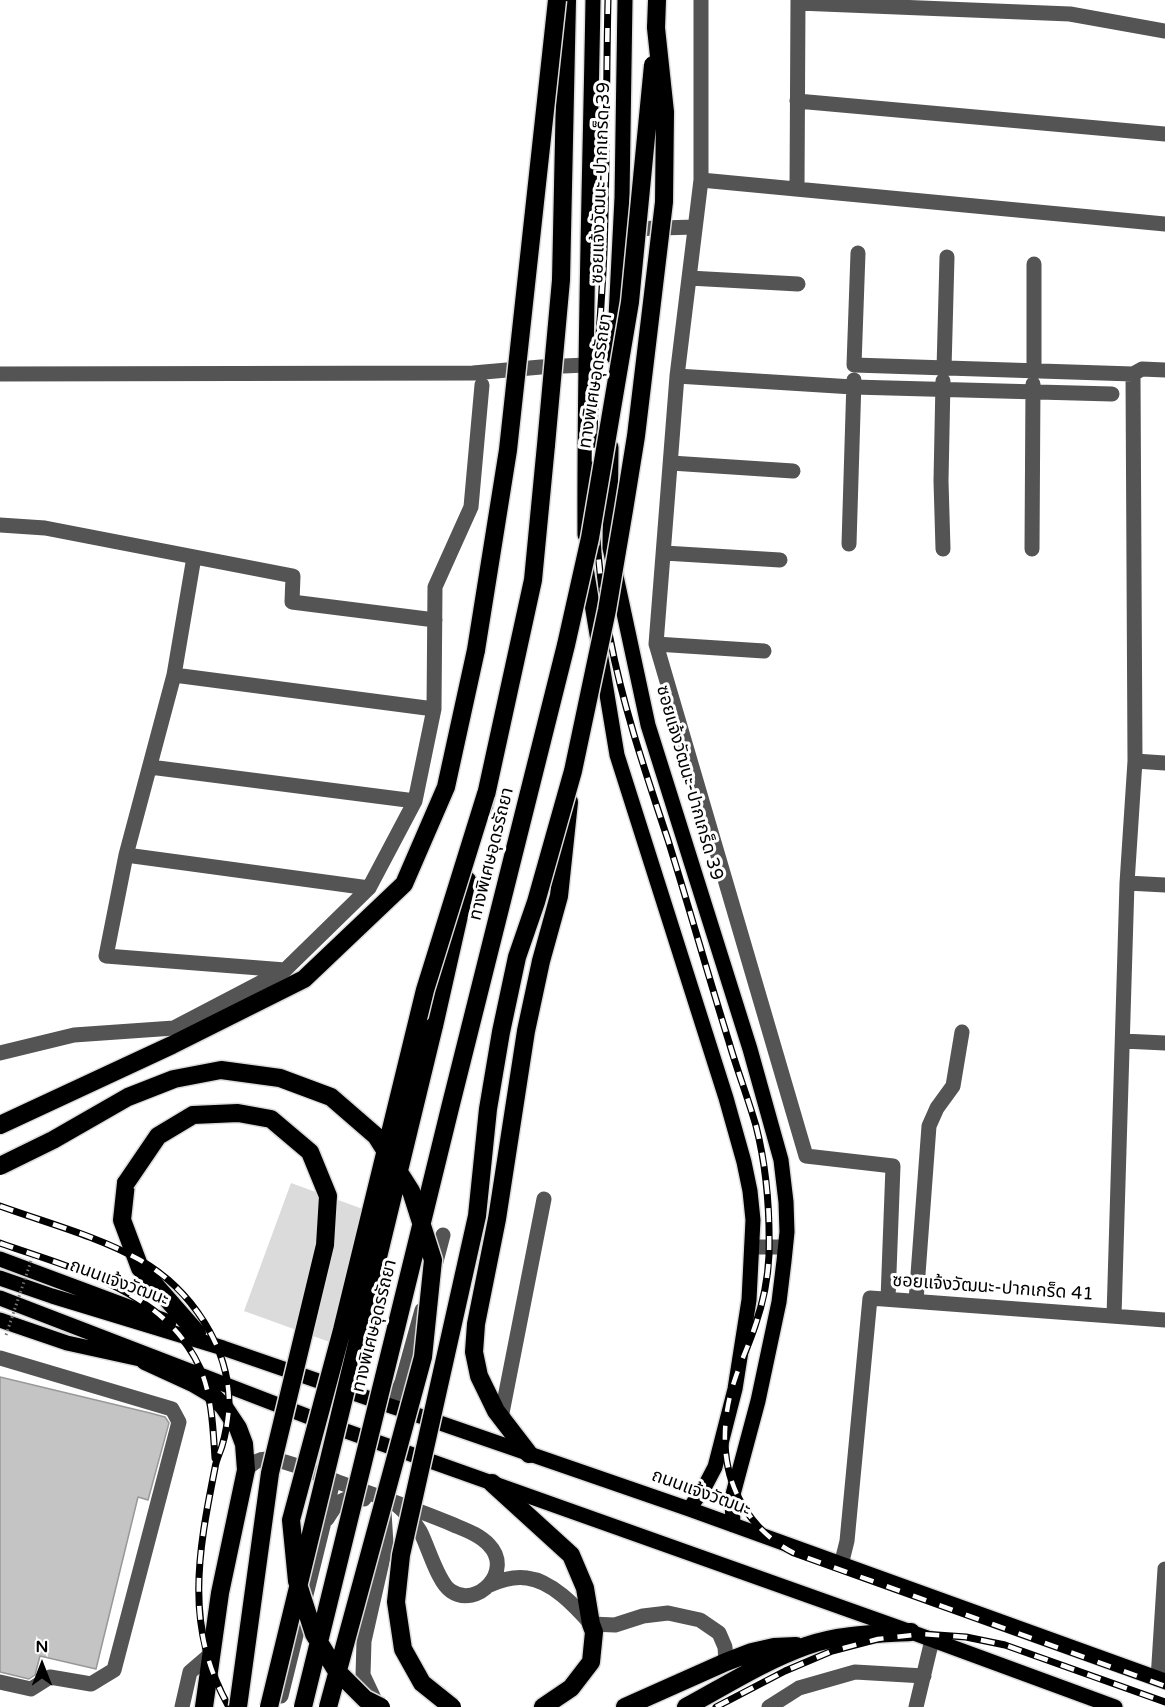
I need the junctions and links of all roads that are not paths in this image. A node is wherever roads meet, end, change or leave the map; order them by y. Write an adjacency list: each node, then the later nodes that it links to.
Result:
1 (557, 0): 61 (highway, bridge)
2 (567, 0): 50 (highway, ทางพิเศษอุดรรัถยา, bridge)
3 (593, 0): 22 (main road, ซอยแจ้งวัฒนะ-ปากเกร็ด 39)
4 (625, 0): 16 (main road, ซอยแจ้งวัฒนะ-ปากเกร็ด 39)
5 (657, 0): 8 (highway, ทางพิเศษอุดรรัถยา)
6 (701, 0): 12 (street)
7 (798, 2): 9 (street); 10 (street)
8 (656, 28): 49 (highway, bridge); 108 (highway, ทางพิเศษอุดรรัถยา, bridge)
9 (1165, 30)
10 (797, 101): 11 (street); 13 (street)
11 (1165, 134)
12 (701, 180): 13 (street); 15 (street)
13 (797, 189): 14 (street)
14 (1165, 224)
15 (695, 227): 16 (street); 20 (street)
16 (620, 229): 66 (main road, ซอยแจ้งวัฒนะ-ปากเกร็ด 39)
17 (858, 253): 27 (street)
18 (947, 257): 28 (street)
19 (1034, 264): 29 (street)
20 (689, 278): 21 (street); 26 (street)
21 (798, 284)
22 (586, 365): 24 (street); 65 (main road, ซอยแจ้งวัฒนะ-ปากเกร็ด 39)
23 (1165, 370): 25 (street)
24 (0, 374)
25 (1133, 374): 29 (street); 46 (street)
26 (676, 376): 27 (street); 32 (street)
27 (854, 378): 28 (street); 28 (street); 35 (street)
28 (944, 380): 29 (street); 29 (street); 36 (street)
29 (1033, 382): 31 (street); 37 (street)
30 (482, 385): 41 (street)
31 (1112, 394)
32 (671, 463): 33 (street); 38 (street)
33 (793, 471)
34 (0, 525): 39 (street)
35 (849, 544)
36 (943, 549)
37 (1032, 549)
38 (664, 554): 40 (street); 42 (street)
39 (194, 556): 41 (street); 44 (street)
40 (780, 560)
41 (435, 620): 45 (street)
42 (656, 644): 43 (street); 70 (street)
43 (764, 651)
44 (174, 675): 45 (street); 48 (street)
45 (434, 708): 51 (street)
46 (1135, 761): 47 (street); 53 (street)
47 (1165, 763)
48 (150, 767): 51 (street); 52 (street)
49 (573, 771): 81 (highway, bridge); 111 (highway, bridge)
50 (486, 794): 106 (highway, ทางพิเศษอุดรรัถยา, bridge); 110 (highway, bridge)
51 (416, 801): 55 (street)
52 (126, 855): 55 (street); 56 (street)
53 (1127, 883): 54 (street); 58 (street)
54 (1165, 885)
55 (369, 888): 56 (street)
56 (285, 970): 60 (street)
57 (962, 1032): 71 (street)
58 (1123, 1041): 59 (street); 72 (street)
59 (1165, 1043)
60 (0, 1053)
61 (0, 1125)
62 (0, 1166): 109 (highway, bridge)
63 (544, 1199): 81 (street)
64 (443, 1235): 80 (street)
65 (752, 1247): 66 (street); 89 (main road, ซอยแจ้งวัฒนะ-ปากเกร็ด 39)
66 (785, 1247): 90 (main road, ซอยแจ้งวัฒนะ-ปากเกร็ด 39)
67 (0, 1259): 75 (main road, ถนนแจ้งวัฒนะ)
68 (0, 1278): 76 (main road, ถนนแจ้งวัฒนะ)
69 (0, 1298): 79 (main road)
70 (888, 1299): 71 (street, ซอยแจ้งวัฒนะ-ปากเกร็ด 41); 91 (street, ซอยแจ้งวัฒนะ-ปากเกร็ด 41)
71 (916, 1301): 72 (street, ซอยแจ้งวัฒนะ-ปากเกร็ด 41)
72 (1114, 1316): 73 (street, ซอยแจ้งวัฒนะ-ปากเกร็ด 41)
73 (1165, 1320)
74 (3, 1328): 78 (main road)
75 (197, 1332): 76 (main road, ถนนแจ้งวัฒนะ); 105 (highway, bridge)
76 (223, 1348): 80 (main road, ถนนแจ้งวัฒนะ)
77 (0, 1358): 102 (street)
78 (146, 1361): 79 (main road); 84 (highway)
79 (190, 1371): 82 (main road)
80 (391, 1407): 83 (main road, ถนนแจ้งวัฒนะ)
81 (501, 1418): 83 (highway)
82 (343, 1430): 85 (street); 86 (main road)
83 (529, 1454): 89 (main road, ถนนแจ้งวัฒนะ)
84 (246, 1470): 85 (street); 98 (highway)
85 (339, 1482): 87 (street); 88 (street)
86 (492, 1483): 94 (highway); 95 (main road)
87 (332, 1500): 107 (street); 110 (street)
88 (392, 1501): 93 (street); 93 (street)
89 (689, 1509): 90 (main road, ถนนแจ้งวัฒนะ)
90 (733, 1525): 91 (main road, ถนนแจ้งวัฒนะ)
91 (841, 1565): 101 (main road, ถนนแจ้งวัฒนะ)
92 (1165, 1569): 101 (street)
93 (490, 1585): 94 (street)
94 (591, 1624): 99 (street); 112 (highway)
95 (911, 1632): 96 (main road); 97 (highway)
96 (932, 1640): 100 (street); 117 (main road)
97 (807, 1646): 99 (highway); 114 (highway)
98 (211, 1654): 103 (street); 104 (highway)
99 (726, 1662): 113 (highway)
100 (924, 1676): 115 (street); 116 (street)
101 (1162, 1680)
102 (0, 1682)
103 (182, 1707)
104 (204, 1707)
105 (238, 1707)
106 (269, 1707)
107 (278, 1707)
108 (303, 1707)
109 (328, 1707)
110 (379, 1707)
111 (452, 1707)
112 (543, 1707)
113 (625, 1707)
114 (686, 1707)
115 (769, 1707)
116 (916, 1707)
117 (1115, 1707)

